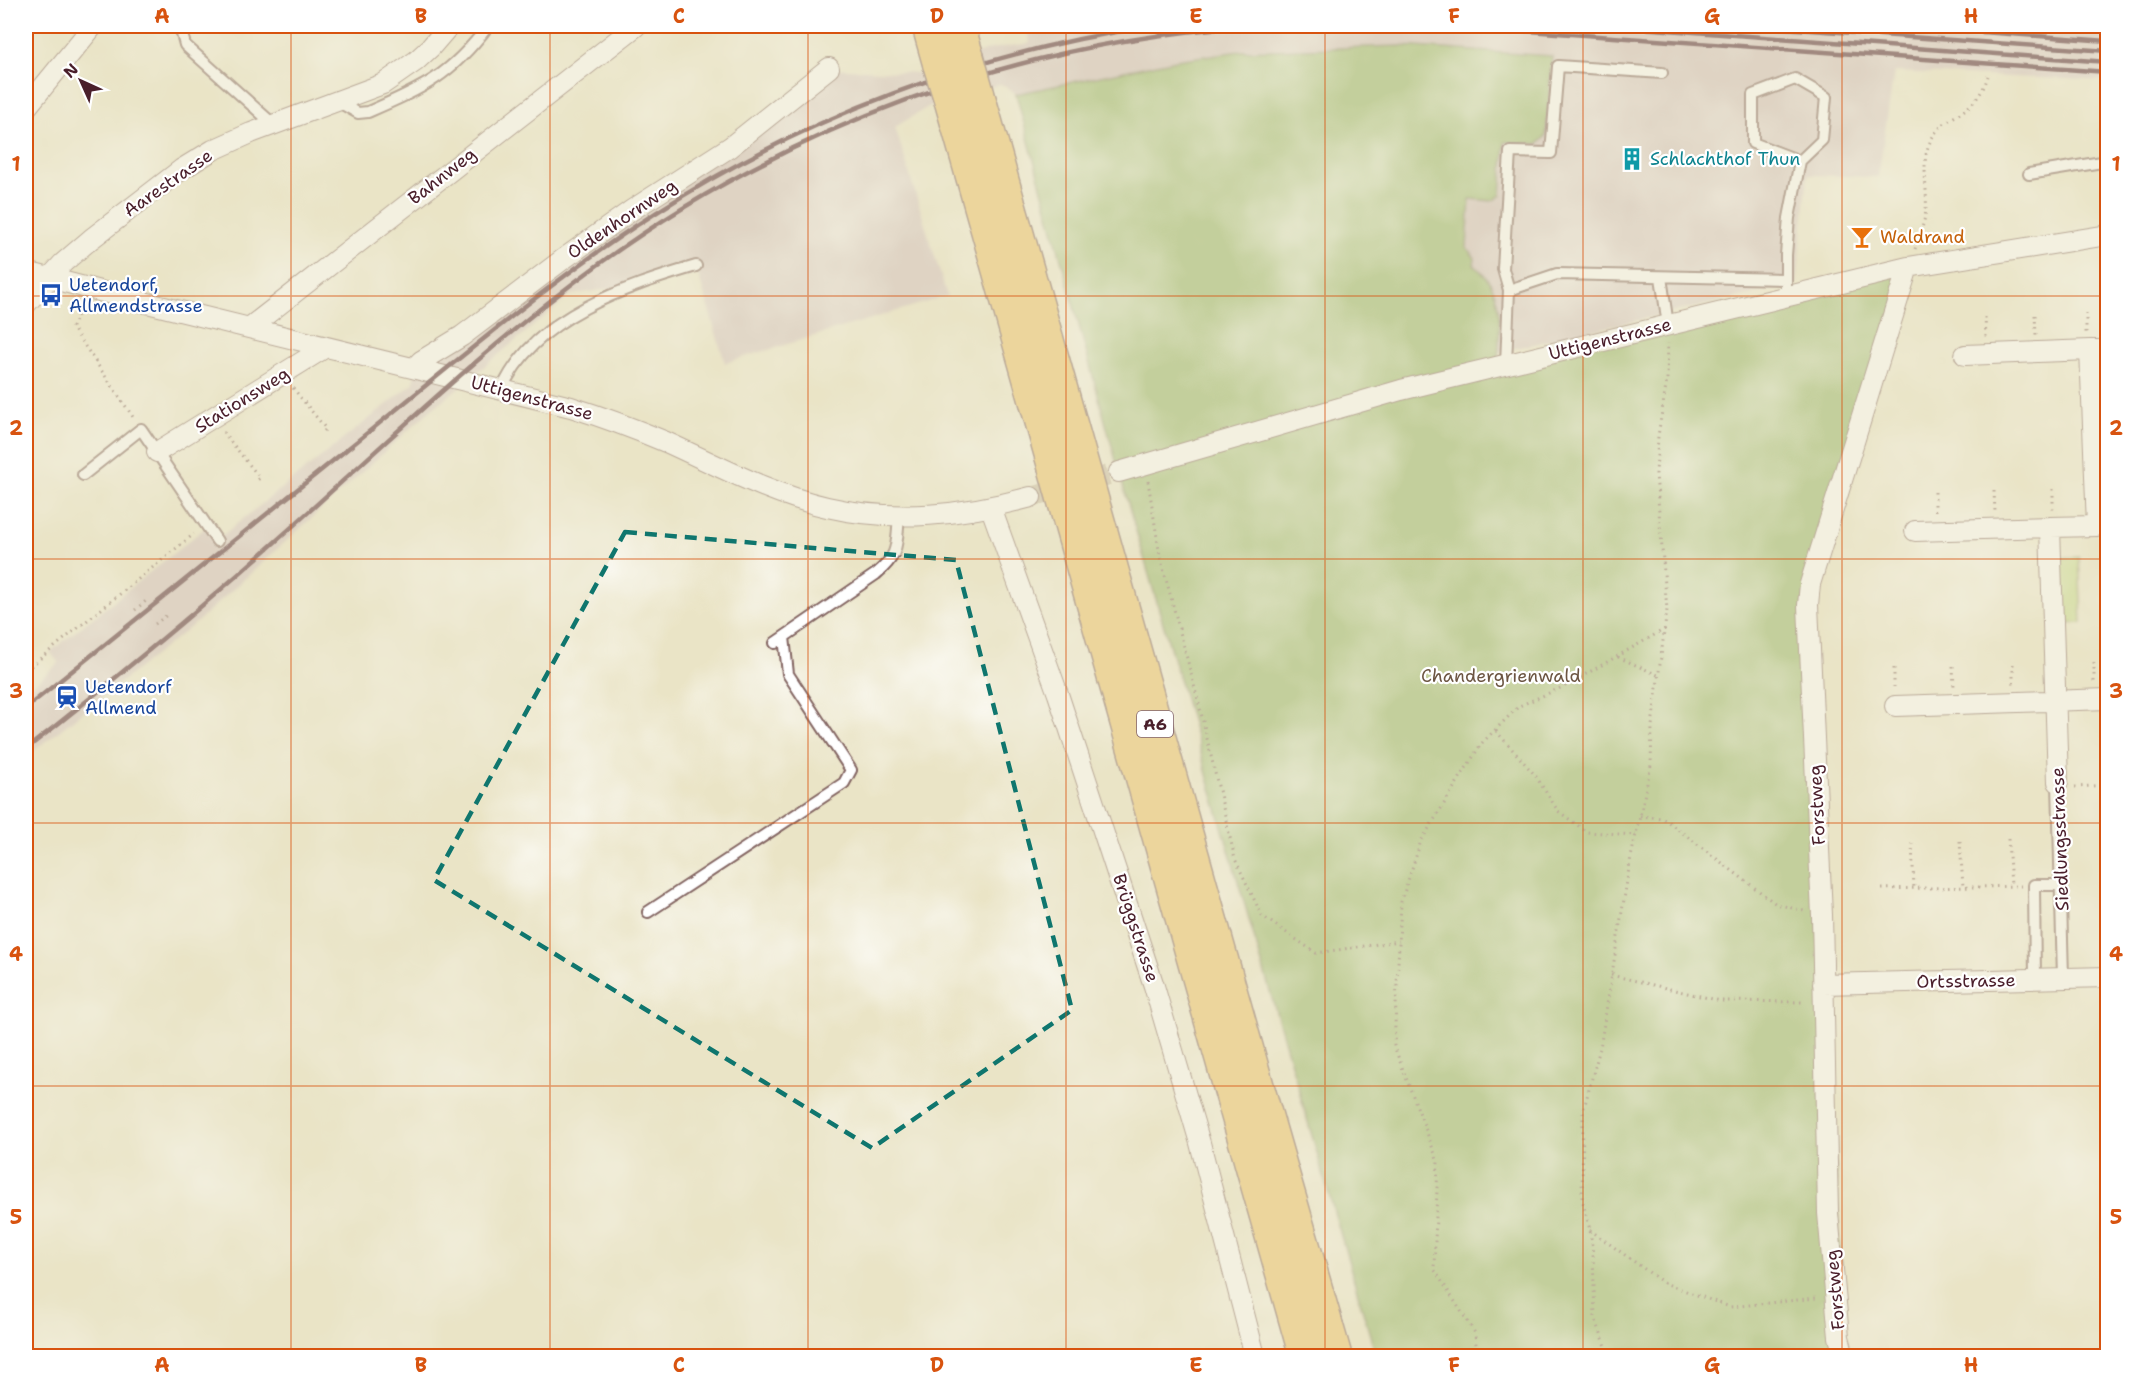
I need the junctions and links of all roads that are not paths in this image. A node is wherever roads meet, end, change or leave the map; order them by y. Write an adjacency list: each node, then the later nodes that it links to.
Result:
1 (93, 26): 13 (street)
2 (185, 26): 14 (lane)
3 (449, 26): 12 (street, Aarestrasse)
4 (488, 26): 12 (lane)
5 (636, 26): 28 (street, Bahnweg)
6 (929, 26): 8 (highway, A6)
7 (958, 26): 8 (highway, A6)
8 (954, 61): 11 (highway, A6, bridge)
9 (830, 68): 33 (street, Oldenhornweg)
10 (1662, 73): 25 (lane)
11 (964, 96): 55 (highway, A6); 56 (highway, A6)
12 (337, 101): 14 (street, Aarestrasse)
13 (26, 108)
14 (273, 124): 23 (street, Aarestrasse)
15 (1800, 161): 15 (lane); 24 (lane)
16 (2108, 161): 17 (lane)
17 (2029, 174)
18 (2108, 236): 20 (street, Uttigenstrasse)
19 (696, 266): 34 (lane)
20 (1908, 267): 24 (street, Uttigenstrasse); 53 (street, Forstweg)
21 (26, 272): 23 (street, Uttigenstrasse)
22 (1661, 277): 24 (lane); 25 (lane); 27 (lane)
23 (48, 278): 26 (street, Aarestrasse); 28 (street, Uttigenstrasse)
24 (1786, 288): 27 (street, Uttigenstrasse)
25 (1509, 290): 32 (lane)
26 (26, 304)
27 (1668, 325): 32 (street, Uttigenstrasse)
28 (249, 328): 29 (street, Uttigenstrasse)
29 (326, 347): 33 (street, Uttigenstrasse); 35 (street, Stationsweg)
30 (2099, 350): 31 (street); 41 (street)
31 (1965, 355)
32 (1506, 364): 36 (street, Uttigenstrasse)
33 (414, 368): 34 (street, Uttigenstrasse)
34 (502, 389): 40 (street, Uttigenstrasse)
35 (157, 452): 37 (lane); 43 (lane)
36 (1119, 472)
37 (83, 475)
38 (1031, 497): 39 (street, Uttigenstrasse)
39 (991, 508): 40 (street, Uttigenstrasse); 54 (street, Brüggstrasse)
40 (899, 516): 49 (lane)
41 (2050, 527): 42 (street); 45 (street, Siedlungsstrasse)
42 (1915, 531)
43 (217, 542)
44 (2108, 699): 45 (street)
45 (2056, 701): 46 (street); 47 (street, Siedlungsstrasse)
46 (1895, 706)
47 (2058, 784): 48 (lane, Siedlungsstrasse)
48 (2061, 885): 51 (lane, Siedlungsstrasse); 52 (lane)
49 (648, 912)
50 (2108, 977): 51 (street, Ortsstrasse)
51 (2063, 978): 52 (street, Ortsstrasse)
52 (2035, 979): 53 (street, Ortsstrasse)
53 (1824, 993): 57 (street, Forstweg)
54 (1255, 1356)
55 (1306, 1356)
56 (1335, 1356)
57 (1844, 1356)

